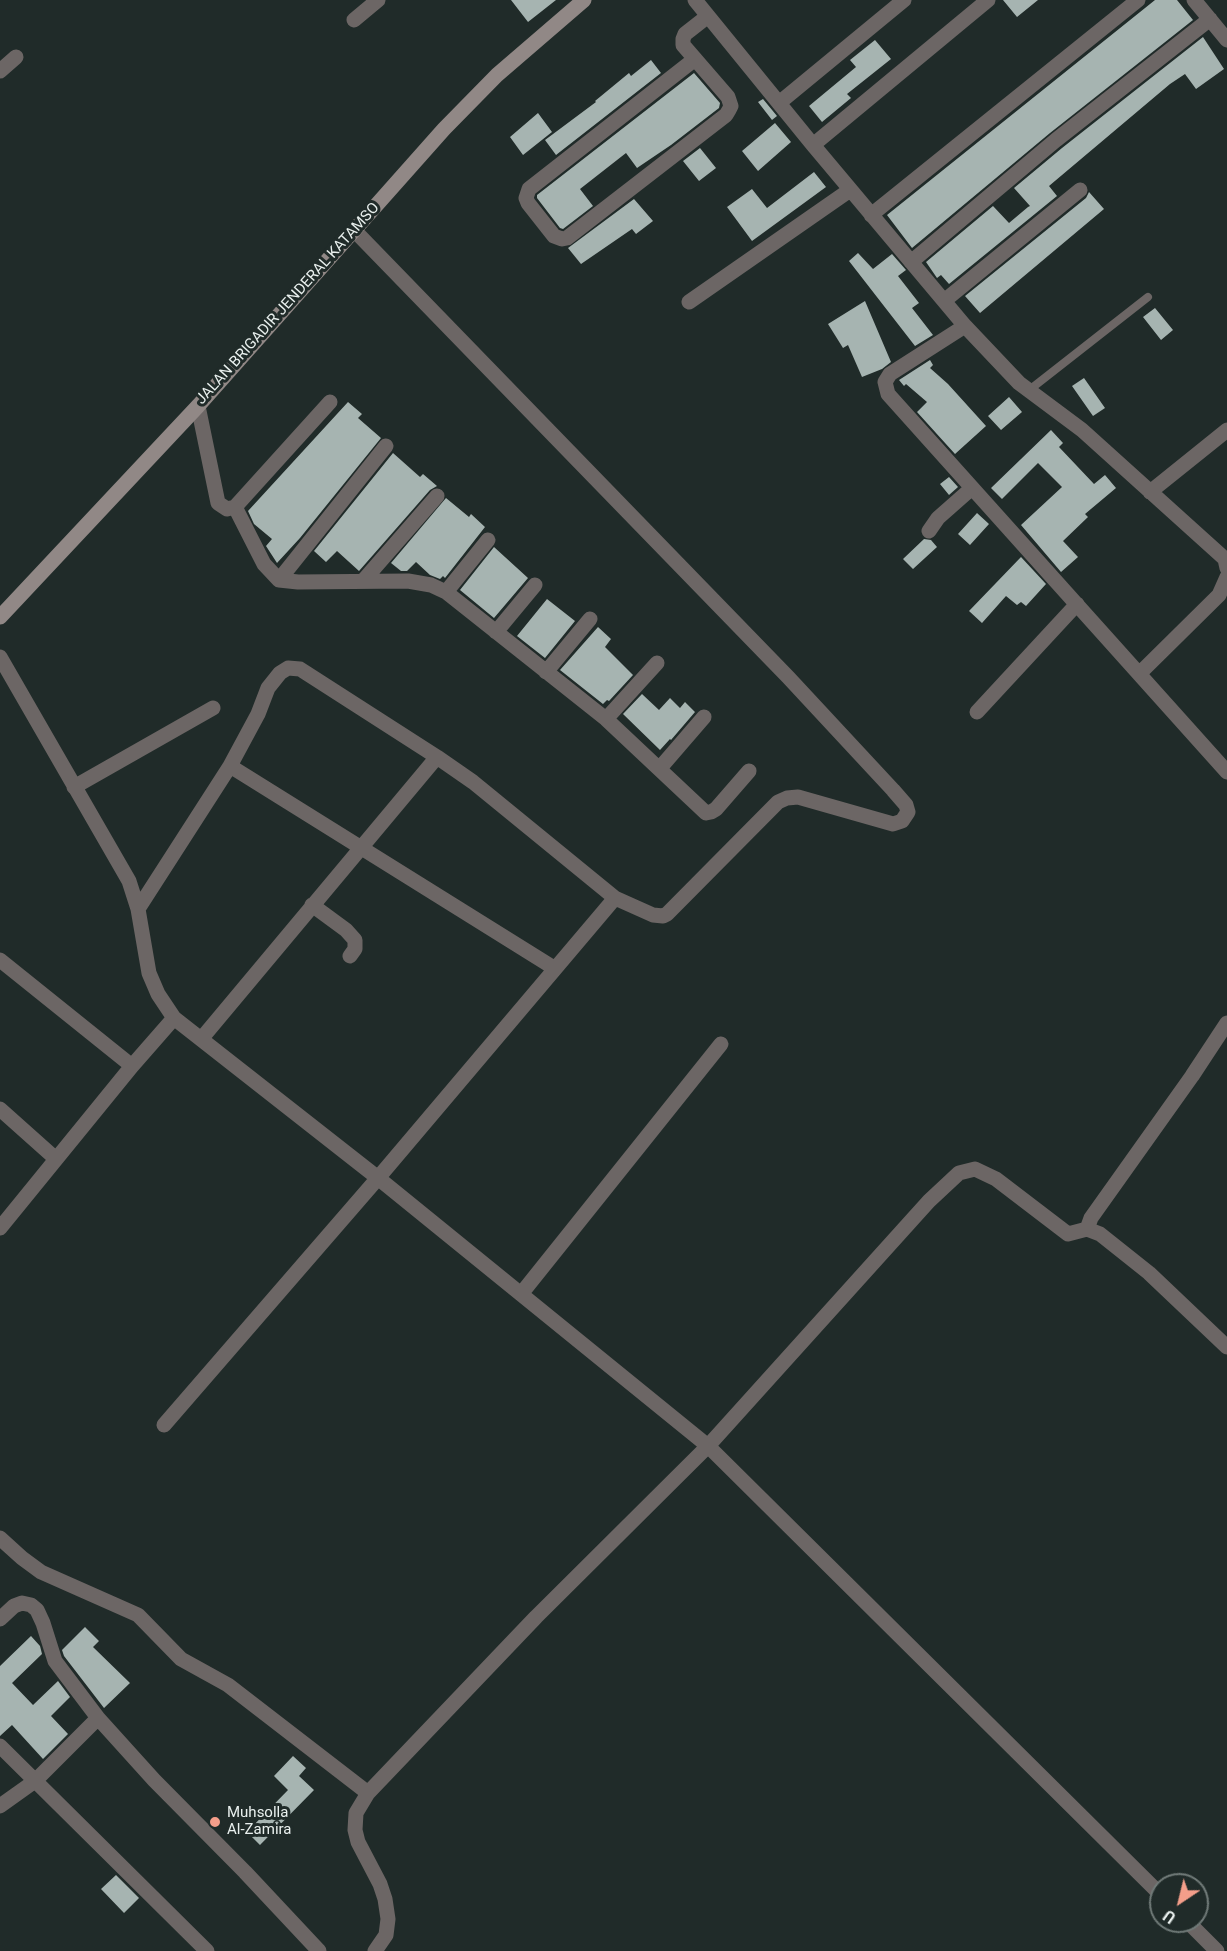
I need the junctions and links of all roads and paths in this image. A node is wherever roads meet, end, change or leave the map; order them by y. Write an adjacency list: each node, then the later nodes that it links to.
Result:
1 (378, 0): 10 (street)
2 (585, 0): 20 (main road, JALAN BRIGADIR JENDERAL KATAMSO)
3 (695, 0): 8 (street)
4 (904, 0): 15 (street)
5 (988, 0): 16 (street)
6 (1138, 0): 19 (street)
7 (1194, 0): 9 (street)
8 (708, 16): 13 (street); 15 (street)
9 (1210, 18): 11 (street); 21 (street)
10 (354, 20)
11 (1227, 40)
12 (16, 57): 14 (street)
13 (695, 59): 13 (street)
14 (0, 72)
15 (779, 104): 16 (street)
16 (813, 145): 17 (street)
17 (850, 190): 19 (street); 24 (street)
18 (1080, 190): 23 (street)
19 (871, 215): 21 (street)
20 (354, 230): 28 (main road, JALAN BRIGADIR JENDERAL KATAMSO); 64 (street)
21 (911, 262): 23 (street)
22 (1148, 297): 26 (lane)
23 (944, 301): 25 (street)
24 (689, 302)
25 (964, 326): 26 (street); 31 (street)
26 (1028, 391): 32 (street)
27 (330, 402): 34 (street)
28 (198, 406): 34 (street); 43 (main road, JALAN BRIGADIR JENDERAL KATAMSO)
29 (1227, 430): 32 (street)
30 (386, 446): 39 (street)
31 (972, 488): 35 (street); 45 (street)
32 (1150, 492): 37 (street)
33 (436, 496): 40 (street)
34 (235, 507): 39 (street)
35 (929, 531)
36 (488, 540): 42 (street)
37 (1226, 562)
38 (1227, 577): 52 (street)
39 (279, 579): 40 (street)
40 (363, 581): 42 (street)
41 (535, 585): 48 (street)
42 (446, 592): 48 (street)
43 (20, 595): 44 (main road); 46 (main road, JALAN BRIGADIR JENDERAL KATAMSO)
44 (0, 602)
45 (1077, 604): 52 (street); 54 (street)
46 (0, 617)
47 (590, 620): 51 (street)
48 (496, 632): 51 (street)
49 (0, 657): 62 (street)
50 (657, 663): 56 (street)
51 (546, 672): 56 (street)
52 (1139, 674): 61 (street)
53 (213, 708): 62 (street)
54 (976, 712)
55 (704, 717): 59 (street)
56 (606, 719): 59 (street)
57 (437, 757): 58 (street); 63 (street); 64 (street)
58 (230, 766): 63 (street); 66 (street)
59 (660, 768): 60 (street)
60 (749, 771)
61 (1227, 772)
62 (74, 787): 66 (street)
63 (360, 847): 65 (street); 69 (street)
64 (615, 898): 69 (street)
65 (312, 905): 67 (street); 72 (street)
66 (138, 909): 70 (street)
67 (350, 956)
68 (0, 960): 74 (street)
69 (554, 968): 77 (street)
70 (174, 1018): 72 (street); 74 (street)
71 (1227, 1023): 79 (street)
72 (202, 1038): 77 (street)
73 (722, 1044): 80 (street)
74 (132, 1066): 76 (street)
75 (0, 1109): 76 (street)
76 (56, 1159): 78 (street)
77 (378, 1178): 80 (street); 82 (street)
78 (0, 1228)
79 (1082, 1231): 81 (street); 83 (street)
80 (521, 1294): 83 (street)
81 (1227, 1347)
82 (164, 1425)
83 (708, 1446): 89 (street); 91 (street)
84 (0, 1538): 89 (street)
85 (0, 1618): 86 (street)
86 (98, 1718): 88 (street); 94 (street)
87 (0, 1746): 88 (street)
88 (35, 1781): 90 (street); 93 (street)
89 (368, 1793): 95 (street)
90 (0, 1806)
91 (1149, 1883)
92 (1199, 1933): 96 (street)
93 (207, 1951)
94 (319, 1951)
95 (375, 1951)
96 (1217, 1951)

